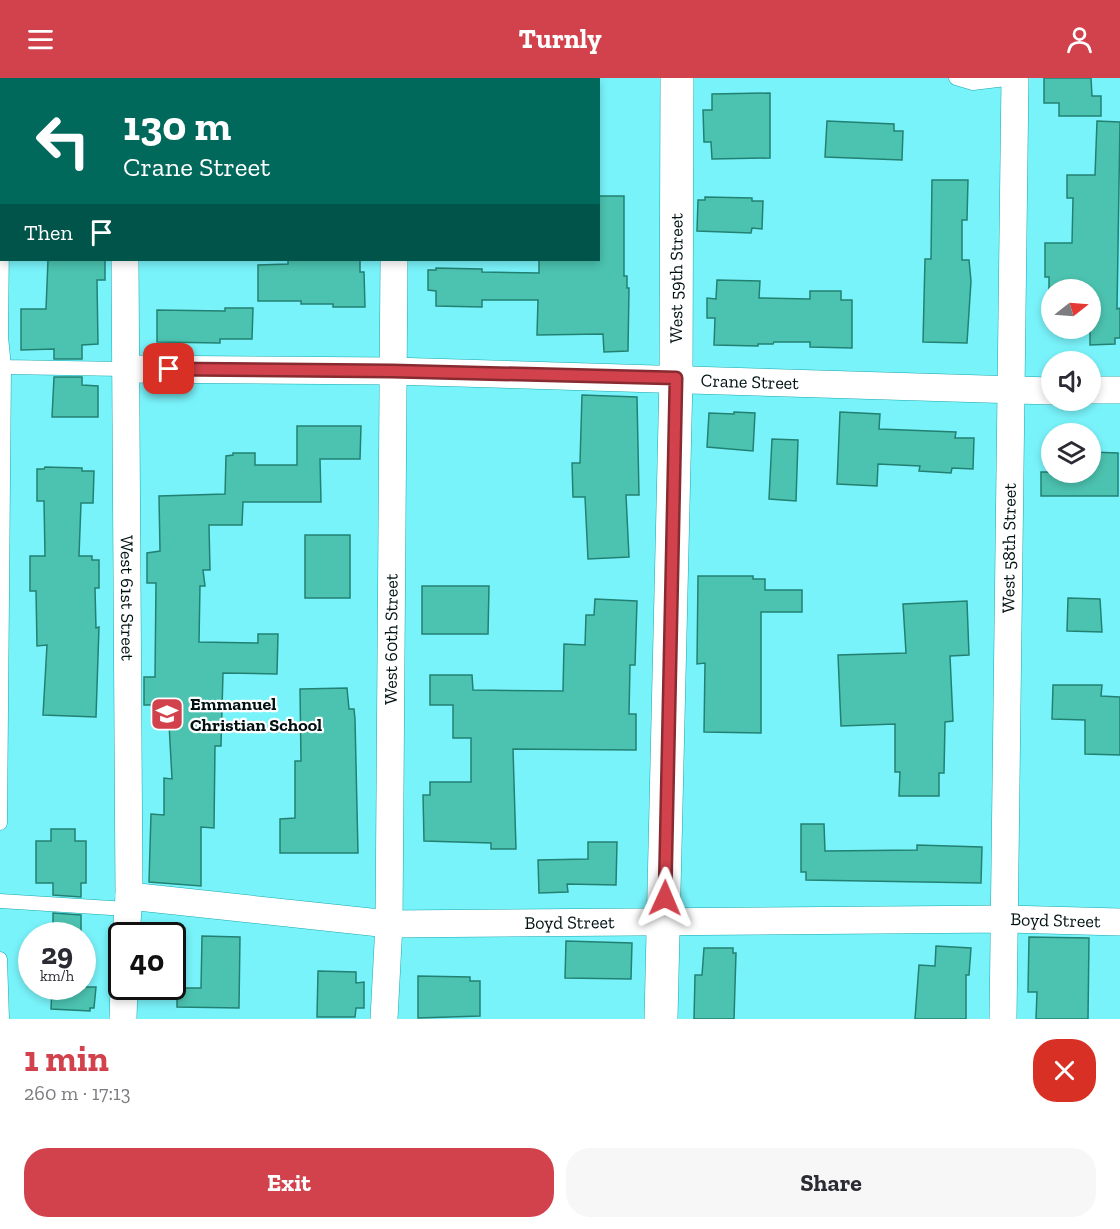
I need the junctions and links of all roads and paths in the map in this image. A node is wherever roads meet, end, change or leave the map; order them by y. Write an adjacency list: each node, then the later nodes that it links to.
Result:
1 (677, 78): 10 (street, West 59th Street)
2 (956, 78): 3 (lane)
3 (1014, 78): 13 (street, West 58th Street)
4 (2, 261): 7 (lane)
5 (125, 261): 8 (street, West 61st Street)
6 (394, 261): 9 (street, West 60th Street)
7 (4, 367): 8 (lane); 15 (lane)
8 (124, 369): 9 (street, Crane Street); 17 (street, West 61st Street)
9 (392, 371): 10 (street, Crane Street); 22 (street, West 60th Street)
10 (676, 378): 13 (street, Crane Street); 19 (street, West 59th Street)
11 (1101, 390): 12 (street)
12 (1120, 390)
13 (1010, 391): 14 (street, Crane Street); 18 (street, West 58th Street)
14 (1041, 391)
15 (0, 823)
16 (0, 901): 17 (lane)
17 (128, 903): 20 (street, West 61st Street); 22 (street, Boyd Street)
18 (1005, 919): 19 (street, Boyd Street); 21 (street, Boyd Street); 29 (street, West 58th Street)
19 (664, 921): 22 (street, Boyd Street); 28 (street, West 59th Street)
20 (127, 922)
21 (1120, 922)
22 (389, 924): 27 (street, West 60th Street)
23 (0, 959): 25 (lane)
24 (124, 1000): 26 (street)
25 (2, 1019)
26 (123, 1019)
27 (384, 1019)
28 (661, 1019)
29 (1003, 1019)

